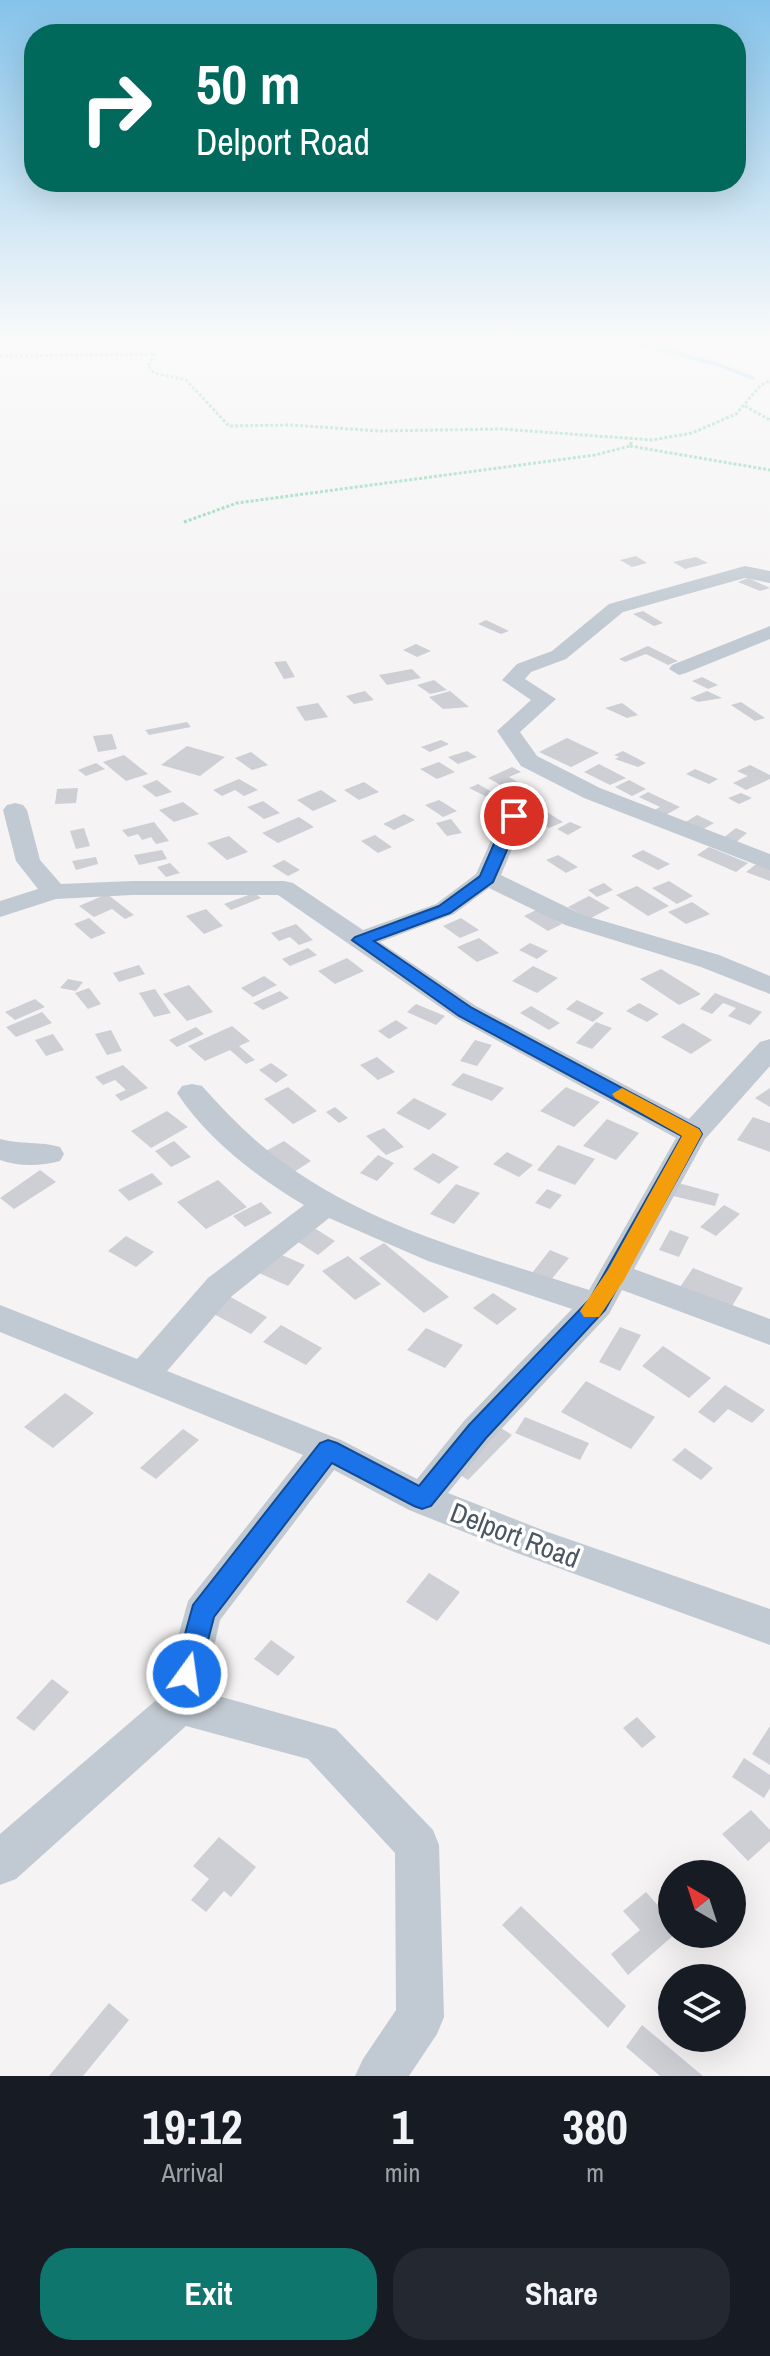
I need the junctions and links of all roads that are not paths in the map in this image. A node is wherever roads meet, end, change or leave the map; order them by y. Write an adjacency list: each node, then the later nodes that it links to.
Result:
1 (770, 577): 6 (street)
2 (770, 632): 3 (street)
3 (679, 669)
4 (15, 810): 8 (street)
5 (514, 816): 7 (street)
6 (770, 863)
7 (487, 878): 10 (street); 11 (street)
8 (54, 892): 9 (street); 10 (street)
9 (0, 909)
10 (361, 940): 14 (street)
11 (770, 986)
12 (770, 1048): 14 (street)
13 (192, 1093): 17 (street)
14 (693, 1134): 18 (street)
15 (0, 1149): 16 (street)
16 (49, 1154)
17 (327, 1203): 19 (street); 22 (street)
18 (616, 1275): 19 (street); 21 (street)
19 (597, 1305): 24 (street)
20 (0, 1318): 22 (street, Delport Road)
21 (770, 1332)
22 (142, 1376): 23 (street, Delport Road)
23 (328, 1450): 24 (street, Delport Road); 26 (street)
24 (422, 1499): 25 (street, Delport Road)
25 (770, 1627)
26 (180, 1705): 27 (street); 28 (street)
27 (0, 1863)
28 (380, 2076)

